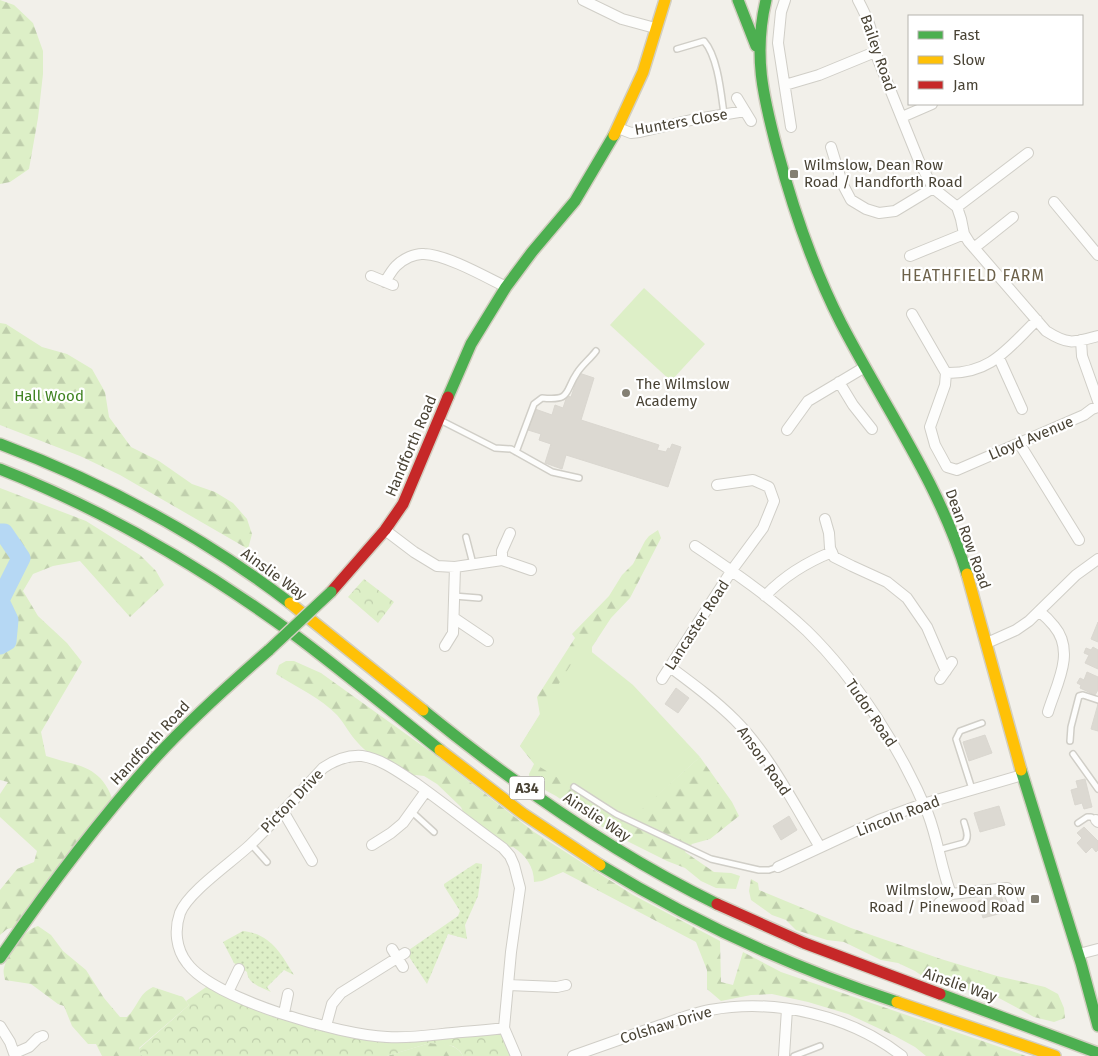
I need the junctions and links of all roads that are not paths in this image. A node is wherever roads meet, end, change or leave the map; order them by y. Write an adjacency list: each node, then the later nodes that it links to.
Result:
1 (583, 0): 7 (street)
2 (665, 0): 7 (main road, Handforth Road)
3 (738, 0): 9 (main road, Dean Row Road)
4 (766, 0): 9 (main road, Dean Row Road)
5 (785, 0): 11 (street)
6 (858, 0): 10 (street, Bailey Road)
7 (655, 28): 19 (main road, Handforth Road)
8 (677, 49): 15 (lane)
9 (758, 51): 38 (main road, Dean Row Road)
10 (875, 52): 11 (street); 16 (street, Bailey Road)
11 (785, 85): 18 (street)
12 (737, 98): 14 (street, Hunters Close)
13 (930, 105): 16 (street)
14 (745, 111): 15 (street, Hunters Close); 17 (street, Hunters Close)
15 (724, 114): 19 (street, Hunters Close)
16 (902, 117): 22 (street, Bailey Road)
17 (751, 121)
18 (791, 127)
19 (618, 128): 31 (main road, Handforth Road)
20 (831, 147): 22 (street)
21 (1028, 153): 24 (street)
22 (933, 188): 24 (street, Bailey Road)
23 (1054, 202): 28 (street)
24 (957, 207): 26 (street)
25 (1013, 217): 27 (street)
26 (964, 234): 27 (street); 29 (street)
27 (974, 248): 33 (street)
28 (1098, 255)
29 (910, 256)
30 (371, 276): 31 (street)
31 (506, 287): 45 (main road, Handforth Road)
32 (912, 314): 39 (street)
33 (1037, 320): 35 (street); 37 (street)
34 (1098, 336): 35 (street)
35 (1081, 340): 41 (street)
36 (596, 351): 50 (lane)
37 (999, 358): 39 (street); 44 (street)
38 (866, 367): 40 (street); 73 (main road, Dean Row Road)
39 (946, 373): 48 (street, Lloyd Avenue)
40 (839, 382): 46 (street); 47 (street)
41 (1095, 388): 42 (street)
42 (1098, 401)
43 (1098, 407): 48 (street, Lloyd Avenue)
44 (1022, 409)
45 (439, 419): 50 (lane); 55 (main road, Handforth Road)
46 (872, 429)
47 (787, 430)
48 (1019, 442): 58 (street)
49 (0, 444): 123 (main road, Ainslie Way / A34)
50 (516, 452): 52 (lane)
51 (0, 469): 130 (main road, A34)
52 (579, 478)
53 (717, 484): 66 (street)
54 (825, 519): 60 (street)
55 (384, 530): 64 (street); 108 (main road, Handforth Road, bridge)
56 (510, 533): 62 (street)
57 (466, 537): 63 (lane)
58 (1079, 540)
59 (695, 546): 66 (street, Tudor Road)
60 (832, 552): 68 (street); 76 (street)
61 (1098, 559): 70 (street)
62 (502, 560): 63 (street); 65 (street)
63 (473, 564): 64 (street)
64 (454, 567): 67 (street)
65 (531, 570)
66 (732, 570): 68 (street, Tudor Road); 75 (street, Lancaster Road)
67 (454, 596): 69 (lane); 71 (street)
68 (765, 596): 88 (street, Tudor Road)
69 (479, 598)
70 (1040, 612): 73 (street); 79 (street)
71 (454, 618): 72 (street); 74 (street)
72 (488, 641)
73 (987, 643): 83 (main road, Dean Row Road)
74 (445, 646)
75 (670, 667): 77 (street, Lancaster Road); 97 (street, Anson Road)
76 (946, 671)
77 (662, 679)
78 (1098, 700): 81 (lane)
79 (1048, 712)
80 (982, 723): 86 (lane)
81 (1070, 741)
82 (1073, 754): 85 (lane)
83 (1022, 775): 86 (street, Lincoln Road); 106 (main road, Dean Row Road)
84 (574, 787): 101 (lane)
85 (1097, 787)
86 (972, 790): 88 (street, Lincoln Road)
87 (426, 791): 89 (street, Picton Drive); 90 (street); 111 (street, Picton Drive)
88 (923, 804): 97 (street, Lincoln Road); 98 (street, Tudor Road)
89 (283, 811): 95 (street, Picton Drive); 99 (street)
90 (411, 811): 94 (lane); 96 (street)
91 (1097, 821): 93 (lane)
92 (964, 822): 98 (lane)
93 (1078, 823)
94 (434, 832)
95 (251, 844): 100 (lane); 112 (street, Picton Drive)
96 (372, 845)
97 (820, 847): 101 (street, Lincoln Road)
98 (938, 850): 102 (street, Tudor Road)
99 (311, 858)
100 (267, 862)
101 (778, 867)
102 (952, 894): 103 (street); 104 (street)
103 (939, 902)
104 (1013, 902)
105 (1098, 949): 106 (street)
106 (1079, 954): 118 (main road, Dean Row Road)
107 (399, 957): 117 (street)
108 (0, 958)
109 (239, 971): 112 (street)
110 (566, 985): 111 (street)
111 (508, 986): 119 (street, Picton Drive)
112 (228, 992): 115 (street, Picton Drive)
113 (288, 994): 115 (street)
114 (787, 1009): 122 (street, Colshaw Drive); 127 (street); 129 (street, Colshaw Drive)
115 (284, 1014): 117 (street, Picton Drive)
116 (0, 1026): 124 (street)
117 (326, 1026): 119 (street, Picton Drive)
118 (1098, 1026)
119 (504, 1028): 125 (street, Picton Drive)
120 (43, 1036): 124 (street)
121 (820, 1046): 128 (lane)
122 (592, 1053): 126 (street, Colshaw Drive)
123 (1098, 1053)
124 (15, 1055)
125 (516, 1056)
126 (573, 1056)
127 (784, 1056)
128 (794, 1056)
129 (902, 1056)
130 (1055, 1056)

